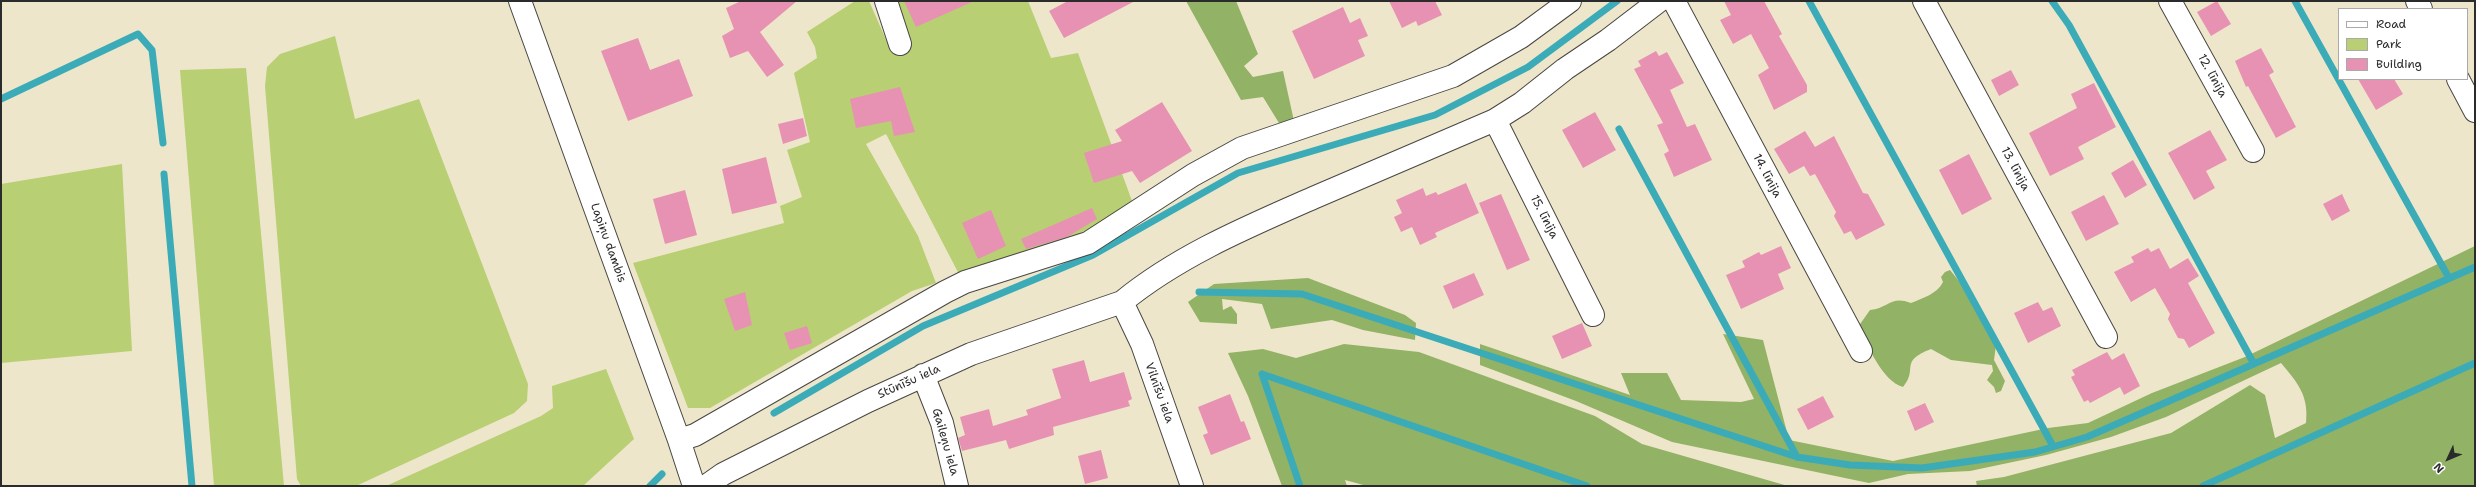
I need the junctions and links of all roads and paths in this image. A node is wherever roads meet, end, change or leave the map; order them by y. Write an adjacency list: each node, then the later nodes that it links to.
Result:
1 (520, 1): 18 (street, Lapiņu dambis)
2 (886, 1): 8 (street)
3 (1570, 1): 18 (street)
4 (1659, 1): 11 (street)
5 (1674, 1): 16 (street, 14. līnija)
6 (1924, 1): 15 (street, 13. līnija)
7 (2170, 1): 12 (street, 12. līnija)
8 (900, 44)
9 (2459, 80): 10 (street)
10 (2475, 111)
11 (1495, 120): 13 (street); 14 (street, 15. līnija)
12 (2253, 151)
13 (1122, 302): 17 (street, Stūnīšu iela); 22 (street, Vilnīšu iela)
14 (1593, 315)
15 (2106, 337)
16 (1861, 350)
17 (923, 375): 20 (street, Stūnīšu iela); 21 (street, Gaileņu iela)
18 (679, 440): 19 (street, Lapiņu dambis)
19 (694, 486)
20 (706, 486)
21 (957, 486)
22 (1192, 486)

